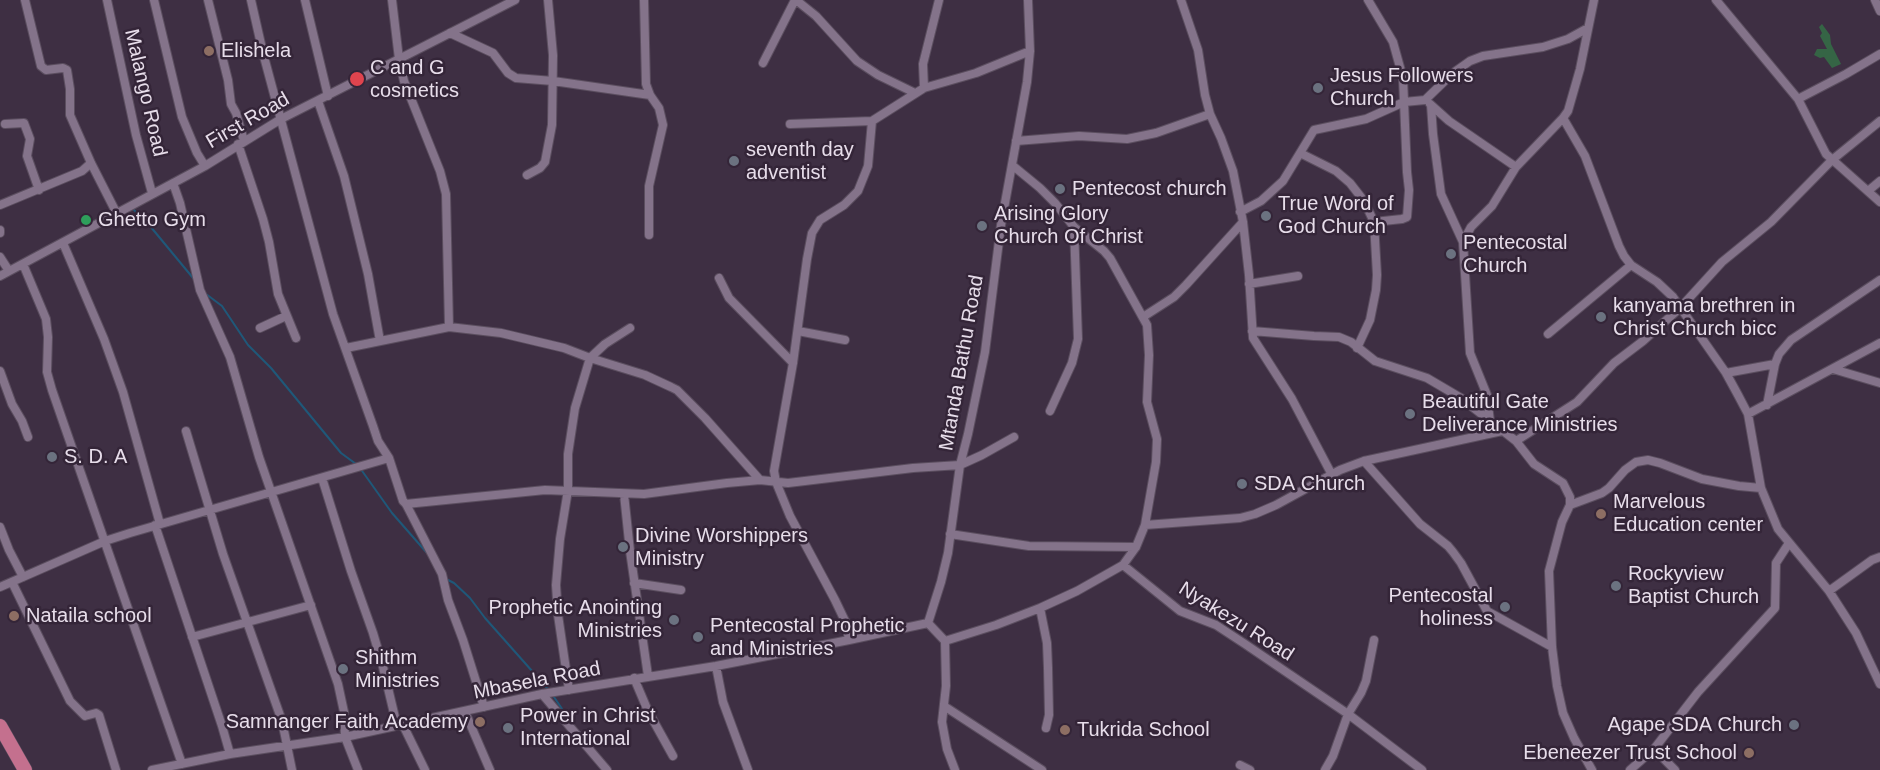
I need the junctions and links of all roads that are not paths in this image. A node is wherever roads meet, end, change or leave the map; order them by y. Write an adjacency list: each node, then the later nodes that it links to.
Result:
1 (25, 0): 46 (street)
2 (107, 0): 55 (street, Malango Road)
3 (154, 0): 48 (street)
4 (208, 0): 43 (street)
5 (251, 0): 37 (street)
6 (305, 0): 30 (street)
7 (392, 0): 24 (street)
8 (515, 0): 21 (street, First Road)
9 (548, 0): 26 (street)
10 (644, 0): 29 (street)
11 (796, 0): 25 (street); 28 (street)
12 (939, 0): 27 (street)
13 (1028, 0): 22 (street, Mtanda Bathu Road)
14 (1181, 0): 35 (street)
15 (1368, 0): 33 (street)
16 (1594, 0): 20 (street)
17 (1716, 0): 31 (street)
18 (1875, 0): 19 (street)
19 (1880, 11)
20 (1588, 28): 34 (street); 36 (street)
21 (450, 33): 24 (street, First Road); 26 (street)
22 (1030, 51): 27 (street); 42 (street, Mtanda Bathu Road)
23 (1880, 54): 31 (street)
24 (399, 59): 30 (street, First Road); 78 (street)
25 (763, 63)
26 (553, 81): 29 (street); 50 (street)
27 (924, 88): 28 (street)
28 (915, 93): 38 (street)
29 (650, 95): 63 (street)
30 (328, 96): 32 (street, First Road)
31 (1798, 99): 45 (street)
32 (318, 101): 37 (street, First Road); 86 (street)
33 (1404, 102): 34 (street); 44 (street); 61 (street)
34 (1428, 102): 49 (street); 64 (street)
35 (1210, 114): 42 (street); 58 (street)
36 (1563, 118): 49 (street); 68 (street)
37 (281, 119): 43 (street, First Road); 88 (street)
38 (872, 121): 41 (street); 81 (street)
39 (1880, 121): 45 (street)
40 (5, 124): 53 (street)
41 (790, 124)
42 (1016, 141): 47 (street, Mtanda Bathu Road)
43 (241, 143): 48 (street, First Road); 76 (street)
44 (1300, 153): 58 (street); 61 (street)
45 (1832, 160): 54 (street); 75 (street)
46 (91, 163): 53 (street); 59 (street)
47 (1012, 165): 62 (street); 108 (street, Mtanda Bathu Road)
48 (204, 166): 52 (street, First Road)
49 (1516, 167): 64 (street)
50 (527, 175)
51 (1880, 182): 54 (street)
52 (173, 183): 55 (street, First Road); 115 (street)
53 (39, 190): 57 (street)
54 (1868, 191): 56 (street)
55 (152, 194): 59 (street, First Road)
56 (1880, 202)
57 (0, 205)
58 (1240, 212): 60 (street)
59 (117, 214): 65 (street, First Road)
60 (1242, 222): 74 (street); 77 (street)
61 (1374, 222): 89 (street)
62 (1074, 227): 77 (street); 98 (street)
63 (649, 236)
64 (1463, 242): 100 (street)
65 (63, 243): 67 (street, First Road); 120 (street)
66 (0, 257): 69 (street)
67 (23, 264): 69 (street, First Road); 124 (street)
68 (1631, 266): 75 (street); 83 (street)
69 (9, 271): 70 (street, First Road)
70 (0, 276)
71 (1298, 276): 74 (street)
72 (719, 278): 91 (street)
73 (1880, 280): 92 (street)
74 (1249, 284): 82 (street)
75 (1680, 307): 95 (street); 105 (street)
76 (286, 316): 79 (street); 84 (street)
77 (1143, 317): 121 (street)
78 (449, 327): 86 (street); 90 (street)
79 (260, 328)
80 (630, 328): 90 (street)
81 (798, 331): 85 (street); 91 (street)
82 (1252, 331): 89 (street); 109 (street)
83 (1548, 334)
84 (296, 338)
85 (845, 340)
86 (380, 341): 88 (street)
87 (1880, 343): 93 (street)
88 (346, 348): 106 (street)
89 (1357, 348): 100 (street)
90 (590, 358): 111 (street); 114 (street)
91 (793, 363): 112 (street)
92 (1775, 364): 95 (street); 97 (street)
93 (1833, 369): 96 (street); 97 (street)
94 (0, 371): 103 (street)
95 (1726, 373): 99 (street)
96 (1880, 383)
97 (1767, 405): 99 (street)
98 (1050, 411)
99 (1748, 414): 113 (street)
100 (1490, 422): 102 (street)
101 (186, 431): 119 (street)
102 (1502, 431): 105 (street); 107 (street)
103 (28, 437)
104 (1014, 437): 108 (street)
105 (1516, 441): 118 (street)
106 (389, 458): 110 (street); 117 (street)
107 (1364, 461): 109 (street); 143 (street)
108 (960, 465): 112 (street); 123 (street, Mtanda Bathu Road)
109 (1332, 475): 121 (street)
110 (322, 478): 115 (street); 155 (street)
111 (760, 480): 112 (street); 116 (street)
112 (776, 482): 140 (street)
113 (1761, 488): 118 (street); 125 (street)
114 (568, 489): 116 (street); 117 (street); 148 (street)
115 (271, 492): 119 (street); 135 (street)
116 (624, 494): 131 (street)
117 (406, 504): 150 (street)
118 (1570, 505): 143 (street)
119 (208, 510): 120 (street); 137 (street)
120 (158, 524): 124 (street); 139 (street)
121 (1145, 525): 126 (street)
122 (0, 527): 129 (street)
123 (950, 534): 126 (street); 138 (street, Mtanda Bathu Road)
124 (105, 541): 129 (street); 163 (street)
125 (1789, 543): 134 (street); 160 (street)
126 (1136, 547): 128 (street)
127 (1880, 557): 134 (street)
128 (1123, 565): 136 (street); 153 (street, Nyakezu Road)
129 (23, 577): 130 (street)
130 (12, 582): 132 (street); 167 (street)
131 (634, 583): 133 (street); 145 (street)
132 (0, 587)
133 (681, 590)
134 (1829, 591): 147 (street)
135 (311, 605): 137 (street); 157 (street)
136 (1040, 608): 142 (street); 156 (street)
137 (246, 622): 139 (street); 159 (street)
138 (928, 623): 140 (street, Mbasela Road); 142 (street)
139 (192, 637): 161 (street)
140 (849, 640): 144 (street, Mbasela Road)
141 (1374, 640): 153 (street)
142 (945, 641): 151 (street)
143 (1552, 647): 180 (street)
144 (716, 666): 145 (street, Mbasela Road); 174 (street)
145 (648, 676): 146 (street, Mbasela Road)
146 (634, 678): 148 (street, Mbasela Road); 162 (street)
147 (1880, 684)
148 (569, 690): 149 (street, Mbasela Road)
149 (542, 694): 150 (street, Mbasela Road); 173 (street)
150 (484, 706): 152 (street, Mbasela Road)
151 (944, 706): 175 (street); 176 (street)
152 (465, 712): 155 (street, Mbasela Road); 172 (street)
153 (1348, 714): 178 (street); 179 (street, Nyakezu Road)
154 (0, 726): 166 (main road)
155 (400, 726): 157 (street, Mbasela Road); 171 (street)
156 (1046, 729)
157 (345, 737): 159 (street, Mbasela Road); 170 (street)
158 (0, 744): 165 (main road)
159 (288, 745): 161 (street, Mbasela Road); 169 (street)
160 (1654, 749): 181 (street); 182 (street)
161 (230, 754): 163 (street, Mbasela Road)
162 (673, 756)
163 (182, 764): 168 (street, Mbasela Road)
164 (1240, 765): 177 (street)
165 (14, 770)
166 (25, 770)
167 (116, 770)
168 (152, 770)
169 (292, 770)
170 (358, 770)
171 (426, 770)
172 (490, 770)
173 (607, 770)
174 (748, 770)
175 (955, 770)
176 (1042, 770)
177 (1250, 770)
178 (1325, 770)
179 (1422, 770)
180 (1592, 770)
181 (1630, 770)
182 (1675, 770)

